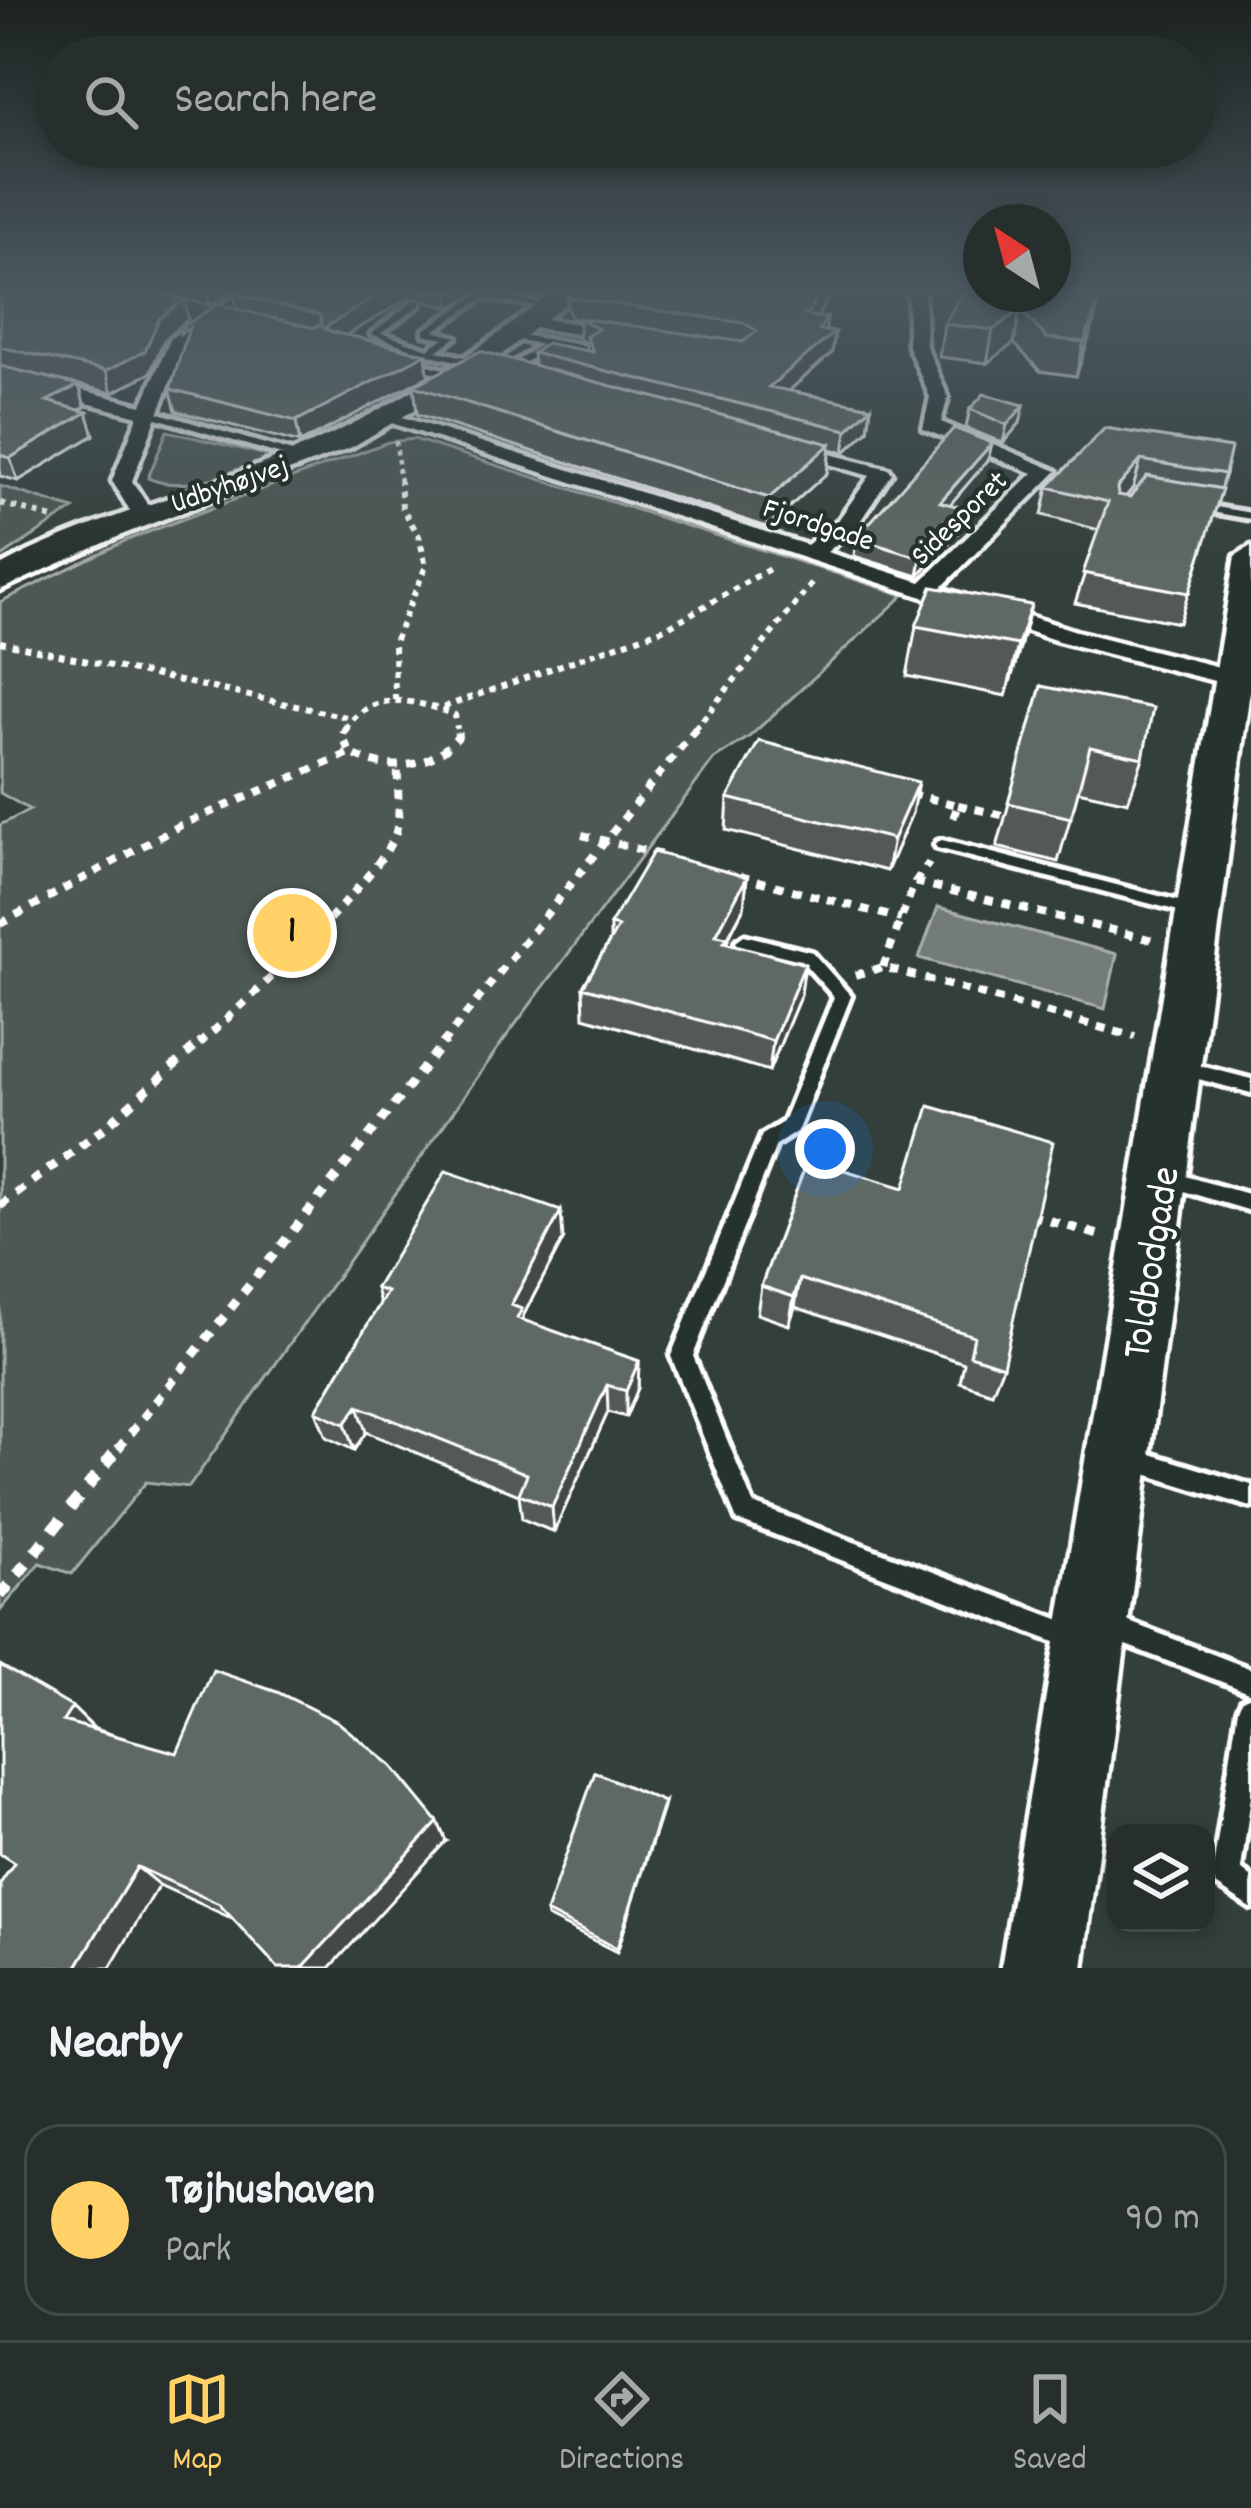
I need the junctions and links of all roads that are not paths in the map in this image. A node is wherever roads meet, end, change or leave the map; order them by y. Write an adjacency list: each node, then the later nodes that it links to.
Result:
1 (31, 383): 5 (street)
2 (159, 383): 5 (street)
3 (447, 383): 6 (street, Udbyhøjvej)
4 (933, 383): 15 (street, Sidesporet)
5 (146, 412): 8 (lane); 10 (street)
6 (396, 422): 8 (street, Udbyhøjvej); 13 (street, Fjordgade)
7 (761, 440): 13 (street)
8 (302, 458): 10 (street, Udbyhøjvej)
9 (1181, 503): 11 (lane)
10 (142, 513): 14 (street, Udbyhøjvej)
11 (1251, 516)
12 (1251, 556): 16 (street, Toldbodgade)
13 (809, 560): 15 (street, Fjordgade)
14 (0, 580)
15 (925, 591): 16 (street, Fjordgade)
16 (1240, 690): 18 (street, Toldbodgade)
17 (943, 845): 18 (lane)
18 (1198, 931): 20 (street, Toldbodgade)
19 (744, 941): 26 (lane)
20 (1179, 1058): 21 (lane); 22 (street, Toldbodgade)
21 (1251, 1086)
22 (1161, 1177): 23 (lane); 24 (street, Toldbodgade)
23 (1251, 1203)
24 (1119, 1455): 25 (lane); 26 (street, Toldbodgade)
25 (1251, 1496)
26 (1092, 1632): 27 (lane); 30 (street, Toldbodgade)
27 (1251, 1681)
28 (1251, 1708): 29 (lane)
29 (1251, 1894)
30 (1042, 1968)

